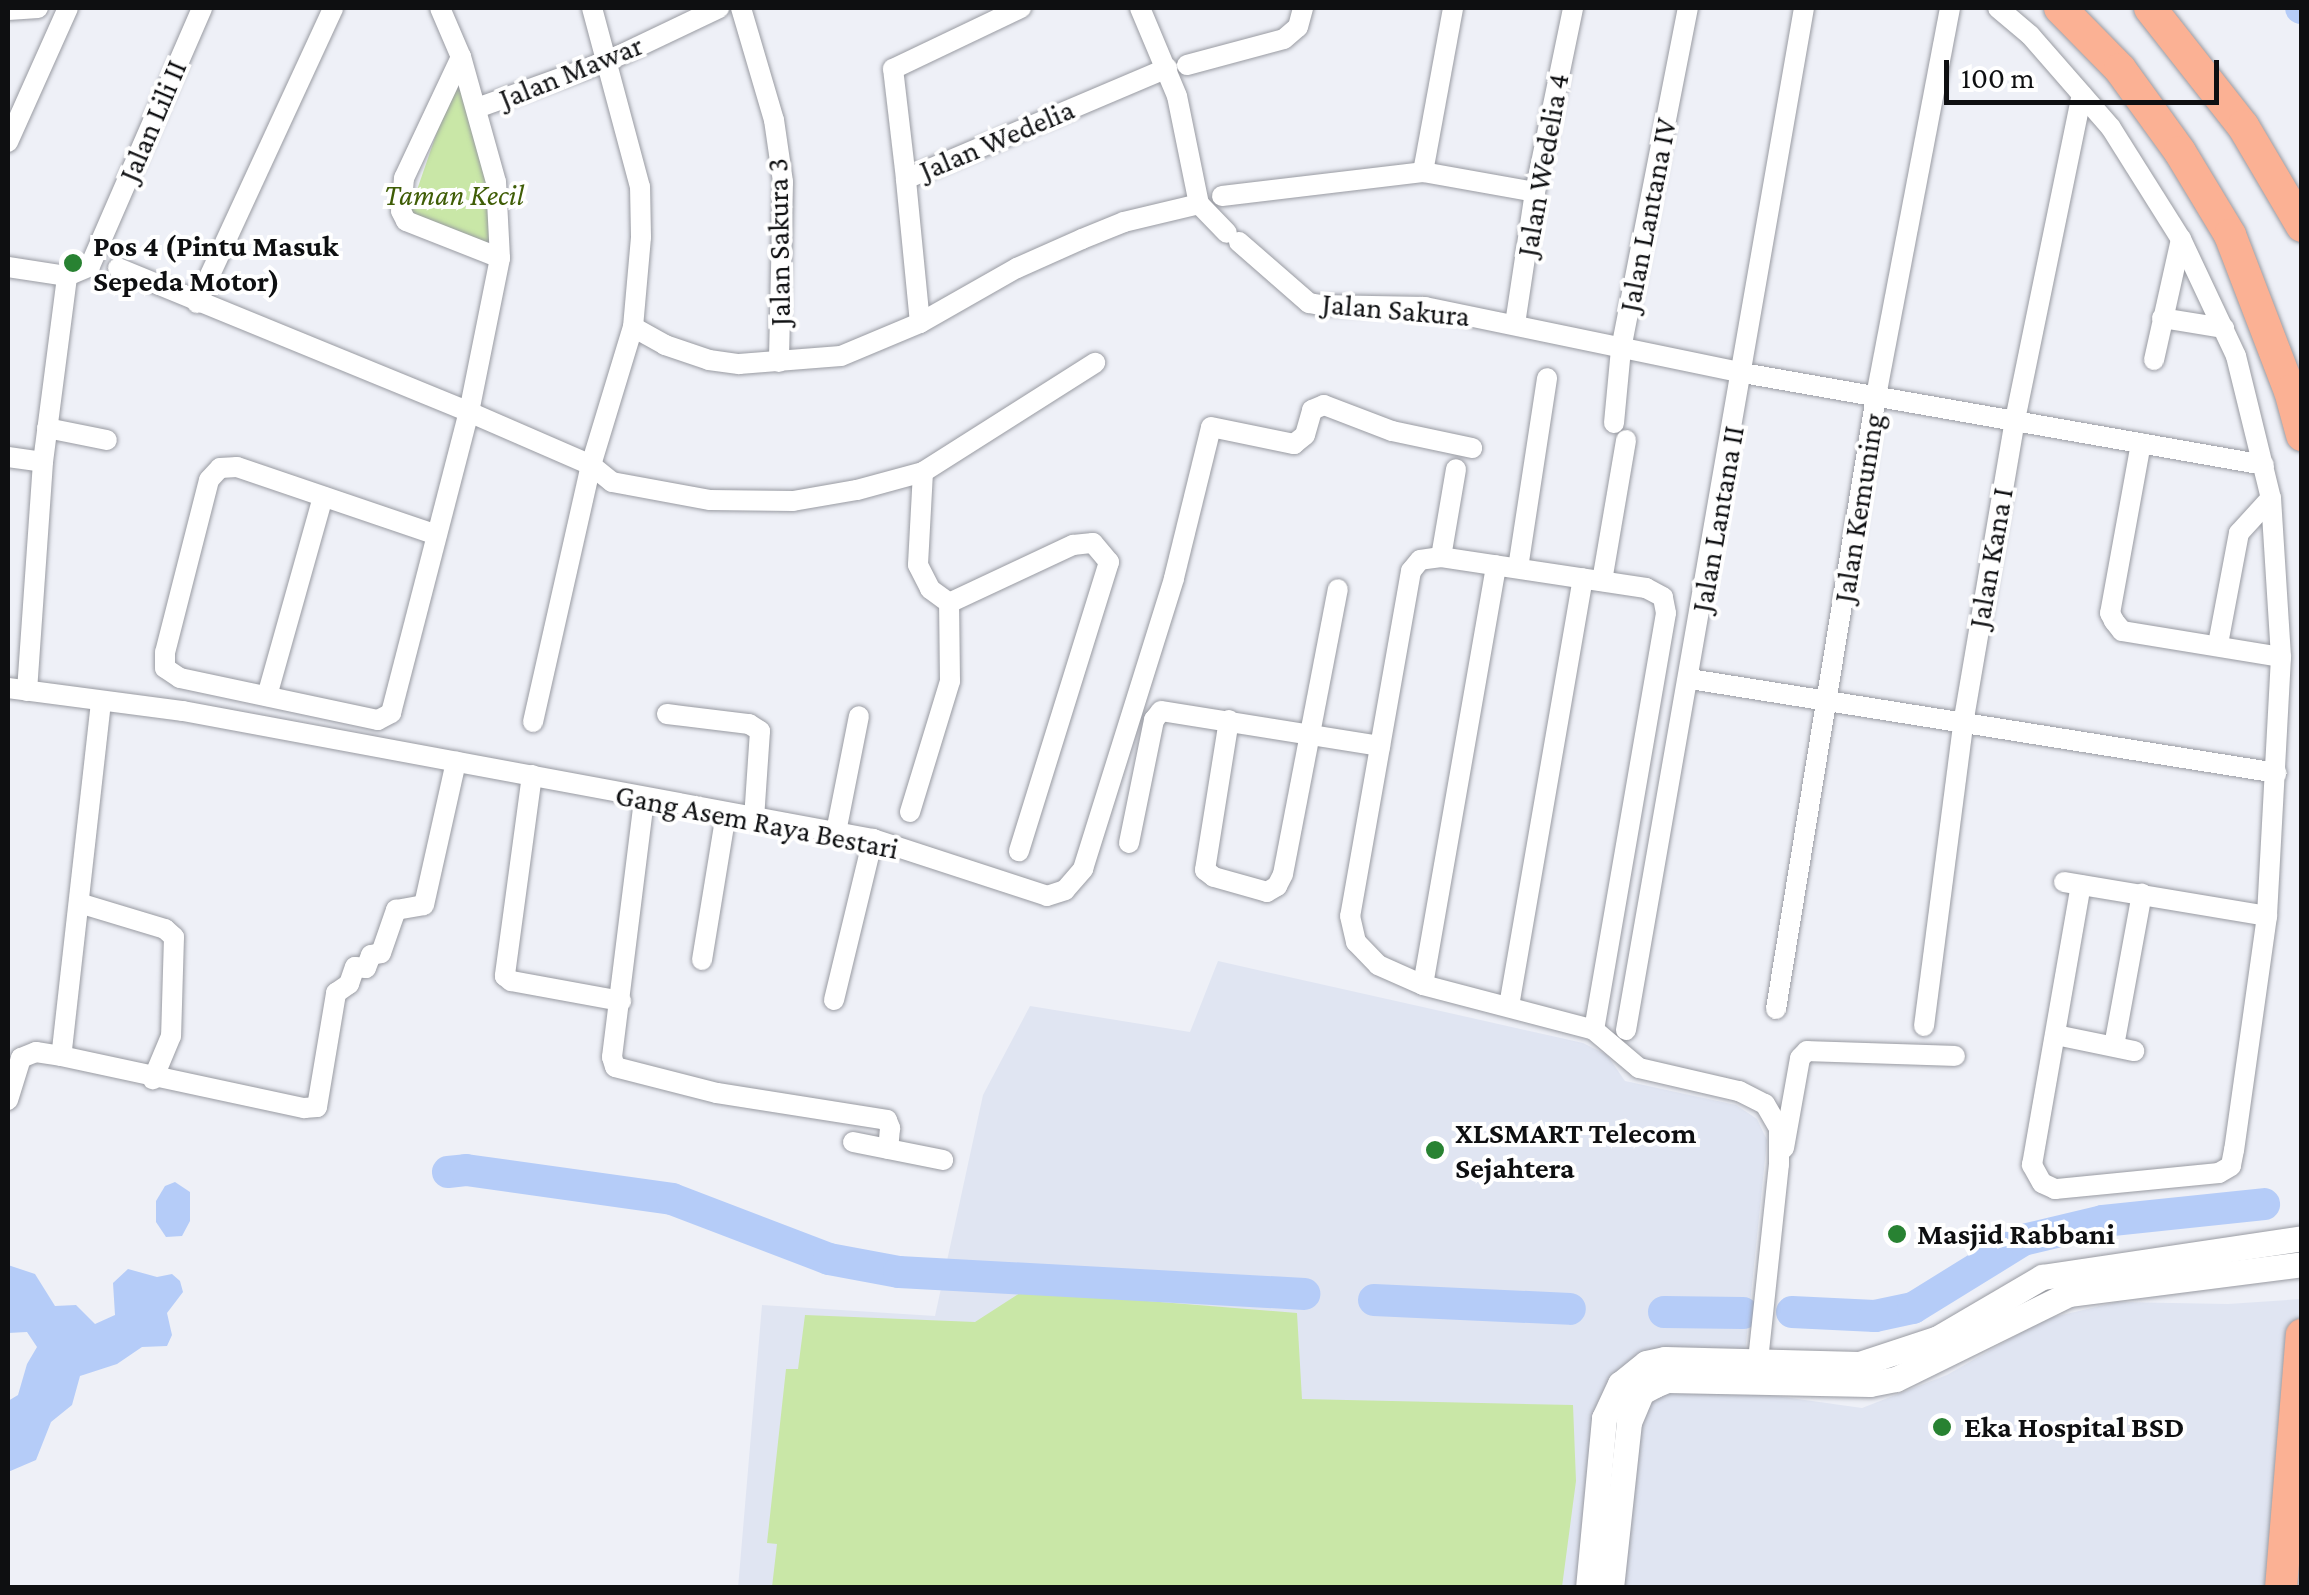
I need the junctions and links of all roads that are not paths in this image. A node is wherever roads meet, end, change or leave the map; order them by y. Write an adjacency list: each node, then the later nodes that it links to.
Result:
1 (38, 8): 20 (street)
2 (68, 8): 26 (street)
3 (202, 8): 37 (street, Jalan Lili II)
4 (333, 8): 38 (street)
5 (440, 8): 21 (street)
6 (592, 8): 22 (street)
7 (720, 8): 22 (street, Jalan Mawar)
8 (741, 8): 46 (street, Jalan Sakura 3)
9 (1020, 8): 28 (street)
10 (1140, 8): 23 (street, Jalan Sakura)
11 (1302, 8): 23 (street, Jalan Wedelia)
12 (1453, 8): 27 (street)
13 (1573, 8): 29 (street, Jalan Wedelia 4)
14 (1688, 8): 44 (street, Jalan Lantana IV)
15 (1804, 8): 48 (street, Jalan Lantana II)
16 (1950, 8): 50 (street, Jalan Kemuning)
17 (1998, 8): 24 (street)
18 (2060, 8): 54 (main road)
19 (2150, 8): 32 (main road)
20 (8, 10)
21 (461, 57): 25 (street); 34 (street)
22 (610, 60): 25 (street, Jalan Mawar); 42 (street)
23 (1177, 66): 28 (street, Jalan Wedelia); 31 (street, Jalan Sakura)
24 (2082, 95): 33 (street); 52 (street, Jalan Kana I)
25 (477, 108): 34 (street)
26 (8, 142)
27 (1423, 172): 29 (street); 30 (street)
28 (906, 179): 40 (street, Jalan Wedelia)
29 (1535, 192): 41 (street, Jalan Wedelia 4)
30 (1222, 196)
31 (1200, 204): 40 (street); 41 (street, Jalan Sakura)
32 (2302, 226)
33 (2181, 239): 39 (street); 43 (street)
34 (500, 258): 51 (street)
35 (8, 267): 37 (street)
36 (118, 268): 38 (street)
37 (67, 276): 53 (street)
38 (198, 303): 51 (street)
39 (2162, 318): 43 (street); 45 (street)
40 (920, 322): 46 (street)
41 (1515, 324): 44 (street, Jalan Sakura)
42 (633, 327): 46 (street); 60 (street)
43 (2224, 328): 61 (street)
44 (1622, 349): 48 (street, Jalan Sakura); 70 (street, Jalan Lantana IV)
45 (2154, 360)
46 (779, 362)
47 (1095, 363): 63 (street)
48 (1743, 373): 50 (street, Jalan Sakura); 75 (street, Jalan Lantana II)
49 (1548, 378): 69 (street)
50 (1876, 396): 52 (street, Jalan Sakura); 79 (street, Jalan Kemuning)
51 (469, 412): 60 (street); 66 (street)
52 (2014, 420): 56 (street, Jalan Sakura); 84 (street, Jalan Kana I)
53 (47, 428): 55 (street); 59 (street)
54 (2302, 435)
55 (106, 440)
56 (2141, 443): 61 (street, Jalan Sakura); 73 (street)
57 (1472, 448): 95 (street, Gang Asem Raya Bestari)
58 (8, 457): 59 (street)
59 (43, 462): 76 (street)
60 (590, 465): 63 (street); 83 (street)
61 (2264, 465): 65 (street)
62 (1456, 468): 67 (street)
63 (923, 472): 72 (street)
64 (323, 497): 66 (street); 77 (street); 77 (street)
65 (2272, 498): 73 (street); 74 (street)
66 (434, 534): 77 (street)
67 (1442, 556): 68 (street); 86 (street)
68 (1496, 565): 69 (street); 102 (street)
69 (1518, 568): 70 (street)
70 (1593, 580): 105 (street, Jalan Lantana IV); 108 (street)
71 (1338, 589): 85 (street)
72 (949, 603): 91 (street); 97 (street)
73 (2218, 644): 74 (street)
74 (2281, 658): 88 (street)
75 (1690, 679): 79 (street); 109 (street, Jalan Lantana II)
76 (17, 689): 78 (street, Gang Asem Raya Bestari)
77 (267, 696)
78 (100, 702): 87 (street, Gang Asem Raya Bestari); 99 (street)
79 (1829, 702): 84 (street); 106 (street, Jalan Kemuning)
80 (667, 714): 93 (street)
81 (860, 716): 94 (street)
82 (1229, 720): 85 (street); 85 (street); 96 (street)
83 (534, 722)
84 (1963, 724): 88 (street); 107 (street, Jalan Kana I)
85 (1309, 734): 86 (street)
86 (1380, 746): 102 (street)
87 (456, 762): 89 (street, Gang Asem Raya Bestari); 113 (street)
88 (2277, 774): 100 (street)
89 (532, 776): 90 (street, Gang Asem Raya Bestari); 104 (street)
90 (644, 800): 92 (street, Gang Asem Raya Bestari); 104 (street)
91 (910, 812)
92 (726, 814): 93 (street, Gang Asem Raya Bestari); 101 (street)
93 (754, 819): 94 (street, Gang Asem Raya Bestari)
94 (836, 832): 95 (street, Gang Asem Raya Bestari)
95 (873, 840): 103 (street)
96 (1129, 842)
97 (1019, 851)
98 (2142, 894): 100 (street); 110 (street); 110 (street)
99 (79, 902): 111 (street); 113 (street)
100 (2266, 916): 110 (street)
101 (702, 960)
102 (1423, 985): 105 (street)
103 (834, 1000)
104 (621, 1001): 116 (street)
105 (1509, 1006): 108 (street)
106 (1776, 1009)
107 (1924, 1026)
108 (1594, 1030): 118 (street)
109 (1626, 1030)
110 (2056, 1036)
111 (61, 1056): 113 (street); 114 (street)
112 (1954, 1056): 118 (street)
113 (154, 1078)
114 (8, 1100)
115 (854, 1142): 116 (street)
116 (888, 1149): 117 (street)
117 (943, 1160)
118 (1779, 1164): 122 (street)
119 (2302, 1238): 123 (street)
120 (2302, 1264): 123 (street)
121 (2302, 1335): 126 (main road)
122 (1758, 1361): 123 (street); 124 (street)
123 (1797, 1372): 125 (street)
124 (1588, 1588)
125 (1612, 1588)
126 (2281, 1588)

